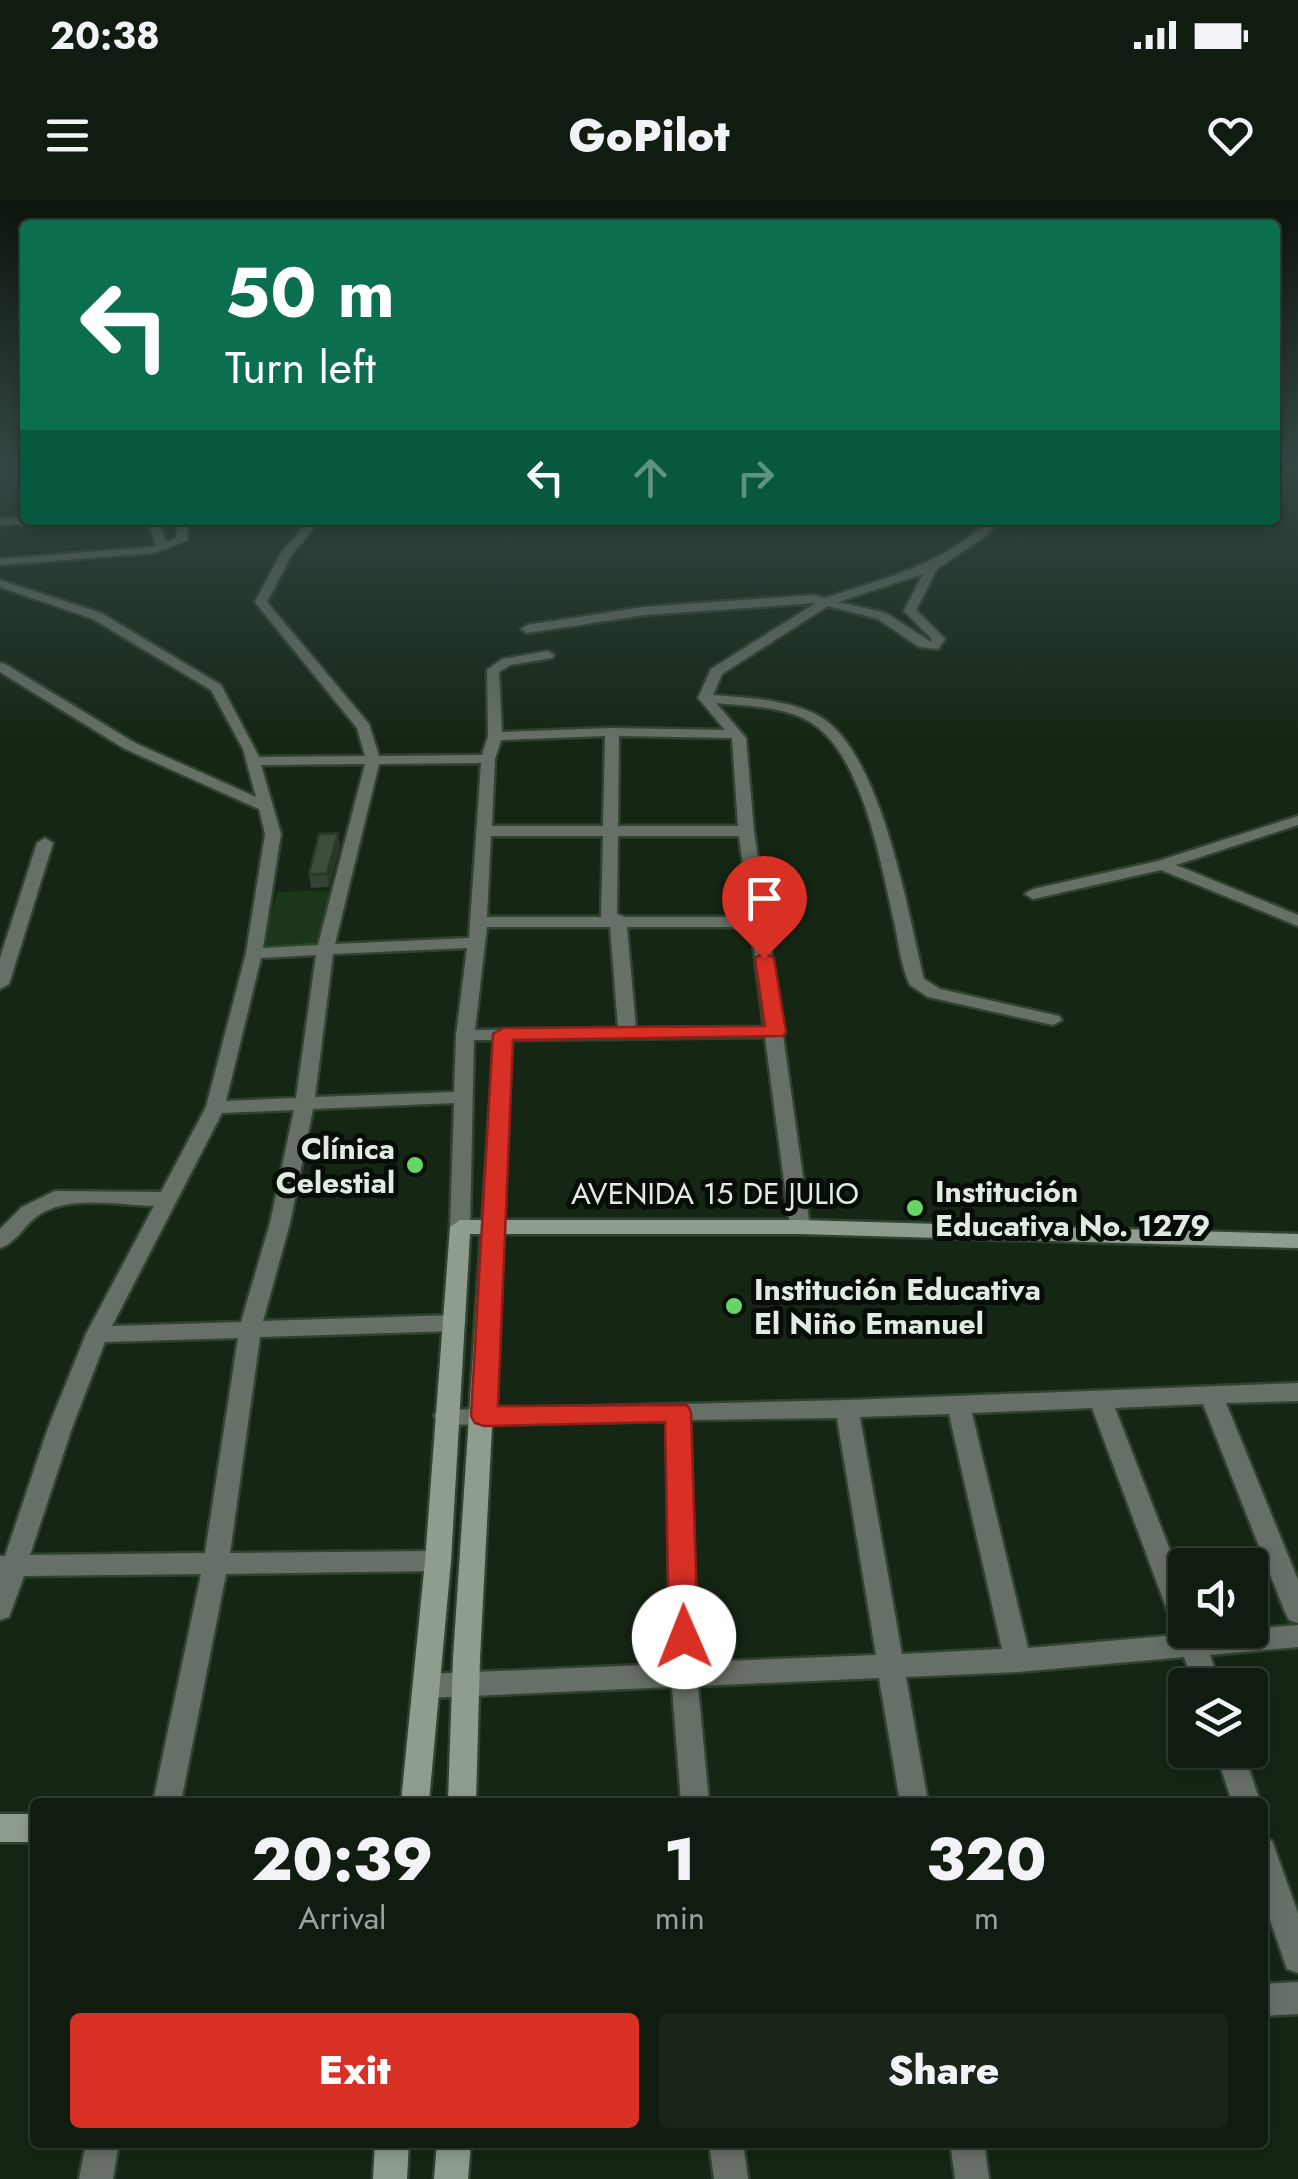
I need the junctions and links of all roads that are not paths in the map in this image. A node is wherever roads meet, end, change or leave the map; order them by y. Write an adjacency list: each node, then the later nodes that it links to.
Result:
1 (76, 557): 4 (street)
2 (284, 557): 15 (street)
3 (947, 557): 5 (street)
4 (0, 562)
5 (932, 567): 7 (street); 7 (street)
6 (0, 583): 17 (street)
7 (828, 600): 8 (street); 11 (street)
8 (527, 630)
9 (548, 654): 14 (street)
10 (0, 668): 18 (street)
11 (705, 698): 13 (street); 34 (street)
12 (612, 732): 13 (street); 14 (street); 20 (street)
13 (736, 734): 22 (street)
14 (495, 736): 16 (street)
15 (373, 758): 16 (street); 17 (street); 31 (street)
16 (488, 759): 21 (street)
17 (253, 761): 18 (street)
18 (268, 808): 32 (street)
19 (1298, 820): 24 (street)
20 (612, 829): 21 (street); 22 (street); 26 (street)
21 (482, 831): 28 (street)
22 (746, 831): 29 (street)
23 (45, 843): 33 (street)
24 (1162, 865): 25 (street); 27 (street)
25 (1033, 894)
26 (613, 919): 28 (street); 29 (street); 35 (street)
27 (1298, 921)
28 (479, 922): 30 (street)
29 (759, 922): 36 (street)
30 (476, 943): 31 (street); 38 (street)
31 (325, 950): 32 (street); 40 (street)
32 (254, 952): 41 (street)
33 (0, 984)
34 (1053, 1020)
35 (627, 1031): 36 (street); 37 (street)
36 (776, 1032): 45 (street)
37 (503, 1034): 38 (street); 44 (street)
38 (464, 1035): 39 (street)
39 (464, 1098): 40 (street); 43 (street)
40 (305, 1103): 41 (street); 49 (street)
41 (214, 1106): 42 (street)
42 (164, 1199): 46 (street); 50 (street)
43 (460, 1227): 44 (street, AVENIDA 15 DE JULIO); 48 (street)
44 (492, 1227): 45 (street, AVENIDA 15 DE JULIO); 58 (street)
45 (800, 1227): 47 (street, AVENIDA 15 DE JULIO)
46 (0, 1240)
47 (1298, 1241)
48 (454, 1322): 49 (street); 57 (street)
49 (250, 1328): 50 (street); 60 (street)
50 (97, 1334): 61 (street)
51 (1298, 1392): 52 (street)
52 (1211, 1395): 53 (street); 64 (street)
53 (1100, 1400): 54 (street); 62 (street)
54 (959, 1405): 55 (street); 68 (street)
55 (847, 1409): 56 (street); 69 (street)
56 (678, 1412): 58 (street); 70 (street)
57 (446, 1416): 58 (street); 59 (street)
58 (484, 1416): 71 (street)
59 (438, 1561): 60 (street); 72 (street)
60 (216, 1564): 61 (street); 74 (street)
61 (8, 1566): 63 (street)
62 (1168, 1578)
63 (0, 1610)
64 (1298, 1612)
65 (1268, 1635): 67 (street)
66 (1168, 1636): 68 (street)
67 (1298, 1636)
68 (1018, 1660): 69 (street)
69 (890, 1666): 70 (street); 78 (street)
70 (684, 1675): 71 (street); 77 (street)
71 (464, 1684): 72 (street); 76 (street)
72 (426, 1686): 75 (street)
73 (1234, 1768): 79 (street)
74 (168, 1798)
75 (415, 1798)
76 (462, 1798)
77 (694, 1798)
78 (913, 1798)
79 (1245, 1798)
80 (0, 1828): 81 (street)
81 (30, 1828)
82 (1268, 1870): 83 (street)
83 (1298, 1958)
84 (1298, 1998): 85 (street)
85 (1268, 2000)
86 (102, 2148): 91 (street)
87 (392, 2148): 92 (street)
88 (454, 2148): 93 (street)
89 (727, 2148): 94 (street)
90 (968, 2148): 95 (street)
91 (96, 2179)
92 (390, 2179)
93 (451, 2179)
94 (730, 2179)
95 (972, 2179)

